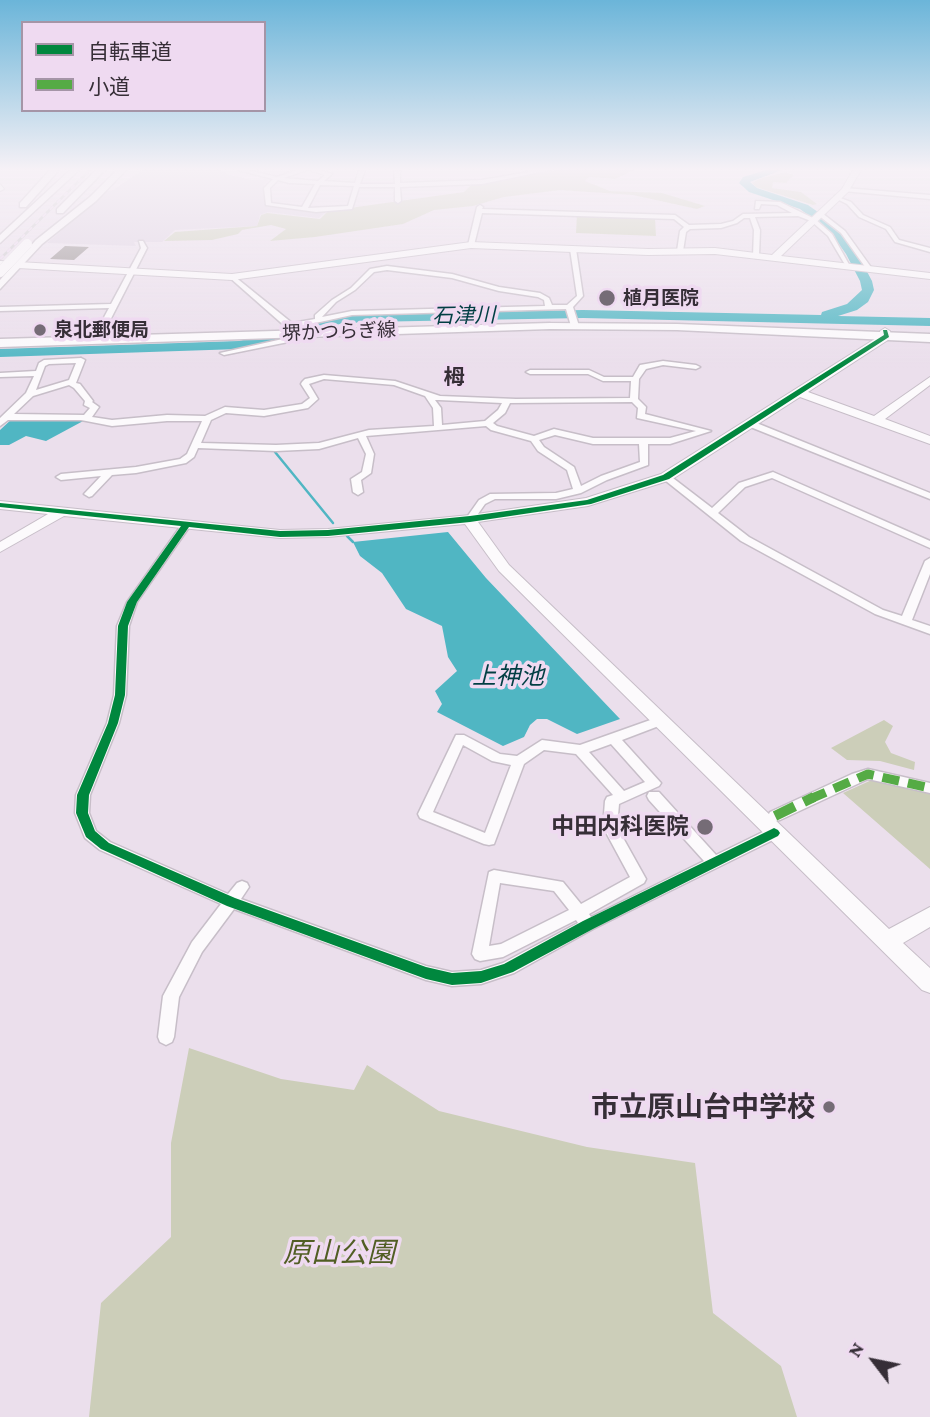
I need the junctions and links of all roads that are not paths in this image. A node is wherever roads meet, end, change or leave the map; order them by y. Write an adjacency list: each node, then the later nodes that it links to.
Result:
1 (41, 236): 11 (main road)
2 (42, 236): 11 (main road)
3 (473, 236): 12 (street)
4 (682, 236): 15 (street)
5 (757, 236): 16 (street)
6 (797, 236): 17 (street)
7 (831, 236): 20 (street)
8 (846, 236): 21 (street)
9 (894, 236): 14 (street)
10 (141, 242): 23 (street)
11 (33, 243): 19 (main road); 22 (main road, bridge)
12 (471, 245): 13 (street); 25 (street)
13 (573, 249): 15 (street); 29 (street)
14 (930, 250)
15 (680, 251): 16 (street)
16 (756, 256): 17 (street)
17 (774, 258): 20 (street)
18 (0, 264): 19 (street)
19 (18, 266): 23 (street); 26 (main road)
20 (850, 267): 21 (street)
21 (868, 270): 24 (street)
22 (0, 272)
23 (131, 274): 25 (street); 27 (street)
24 (930, 276)
25 (232, 277): 33 (street)
26 (0, 286)
27 (113, 306): 30 (street); 36 (street)
28 (549, 308): 29 (street); 32 (street); 32 (street)
29 (570, 308): 31 (street)
30 (0, 309)
31 (574, 322): 32 (main road, 堺かつらぎ線); 33 (main road, 堺かつらぎ線); 34 (main road, 堺かつらぎ線)
32 (322, 324): 33 (main road, 堺かつらぎ線)
33 (296, 331): 36 (main road, 堺かつらぎ線); 37 (main road, 堺かつらぎ線); 38 (street)
34 (886, 333): 35 (main road, 堺かつらぎ線); 46 (street)
35 (930, 335)
36 (98, 336): 37 (main road, 堺かつらぎ線)
37 (0, 341)
38 (224, 353)
39 (696, 367): 43 (street)
40 (530, 372): 43 (street)
41 (39, 373): 42 (street); 45 (street); 47 (street)
42 (0, 375)
43 (635, 379): 49 (street)
44 (930, 380): 54 (street)
45 (69, 383): 47 (street); 51 (street)
46 (800, 393): 54 (street); 56 (street)
47 (30, 394): 53 (street)
48 (429, 396): 50 (street); 52 (street); 57 (street)
49 (634, 400): 50 (street); 61 (street)
50 (507, 401): 55 (street)
51 (86, 418): 52 (street); 53 (street)
52 (207, 419): 62 (street)
53 (3, 420)
54 (876, 420): 60 (street)
55 (488, 423): 57 (street); 59 (street)
56 (751, 424): 65 (street); 69 (street)
57 (438, 428): 58 (street)
58 (362, 436): 62 (street); 67 (street)
59 (534, 439): 61 (street); 66 (street)
60 (930, 440)
61 (643, 441): 66 (street)
62 (194, 444): 63 (street)
63 (110, 472): 64 (street); 68 (street)
64 (61, 477)
65 (666, 477): 72 (street); 73 (street)
66 (578, 491): 73 (street)
67 (358, 492)
68 (89, 494)
69 (930, 496)
70 (0, 505): 71 (street)
71 (61, 512): 74 (street); 76 (street)
72 (713, 513): 75 (street); 78 (street)
73 (470, 519): 74 (street); 80 (street)
74 (185, 526): 90 (street)
75 (930, 545)
76 (0, 548)
77 (930, 561): 78 (street)
78 (905, 622): 79 (street)
79 (930, 630)
80 (660, 721): 81 (street); 87 (street)
81 (613, 739): 82 (street); 86 (street)
82 (580, 750): 83 (street); 86 (street)
83 (519, 761): 83 (street)
84 (930, 788): 87 (street)
85 (654, 796): 88 (street)
86 (622, 797): 91 (street)
87 (775, 825): 88 (street); 94 (street)
88 (714, 862): 93 (street)
89 (242, 887): 90 (street)
90 (231, 902): 93 (street); 96 (street)
91 (579, 912): 91 (street); 93 (street)
92 (930, 916): 94 (street)
93 (588, 925)
94 (887, 941): 95 (street)
95 (930, 983)
96 (166, 1037)

